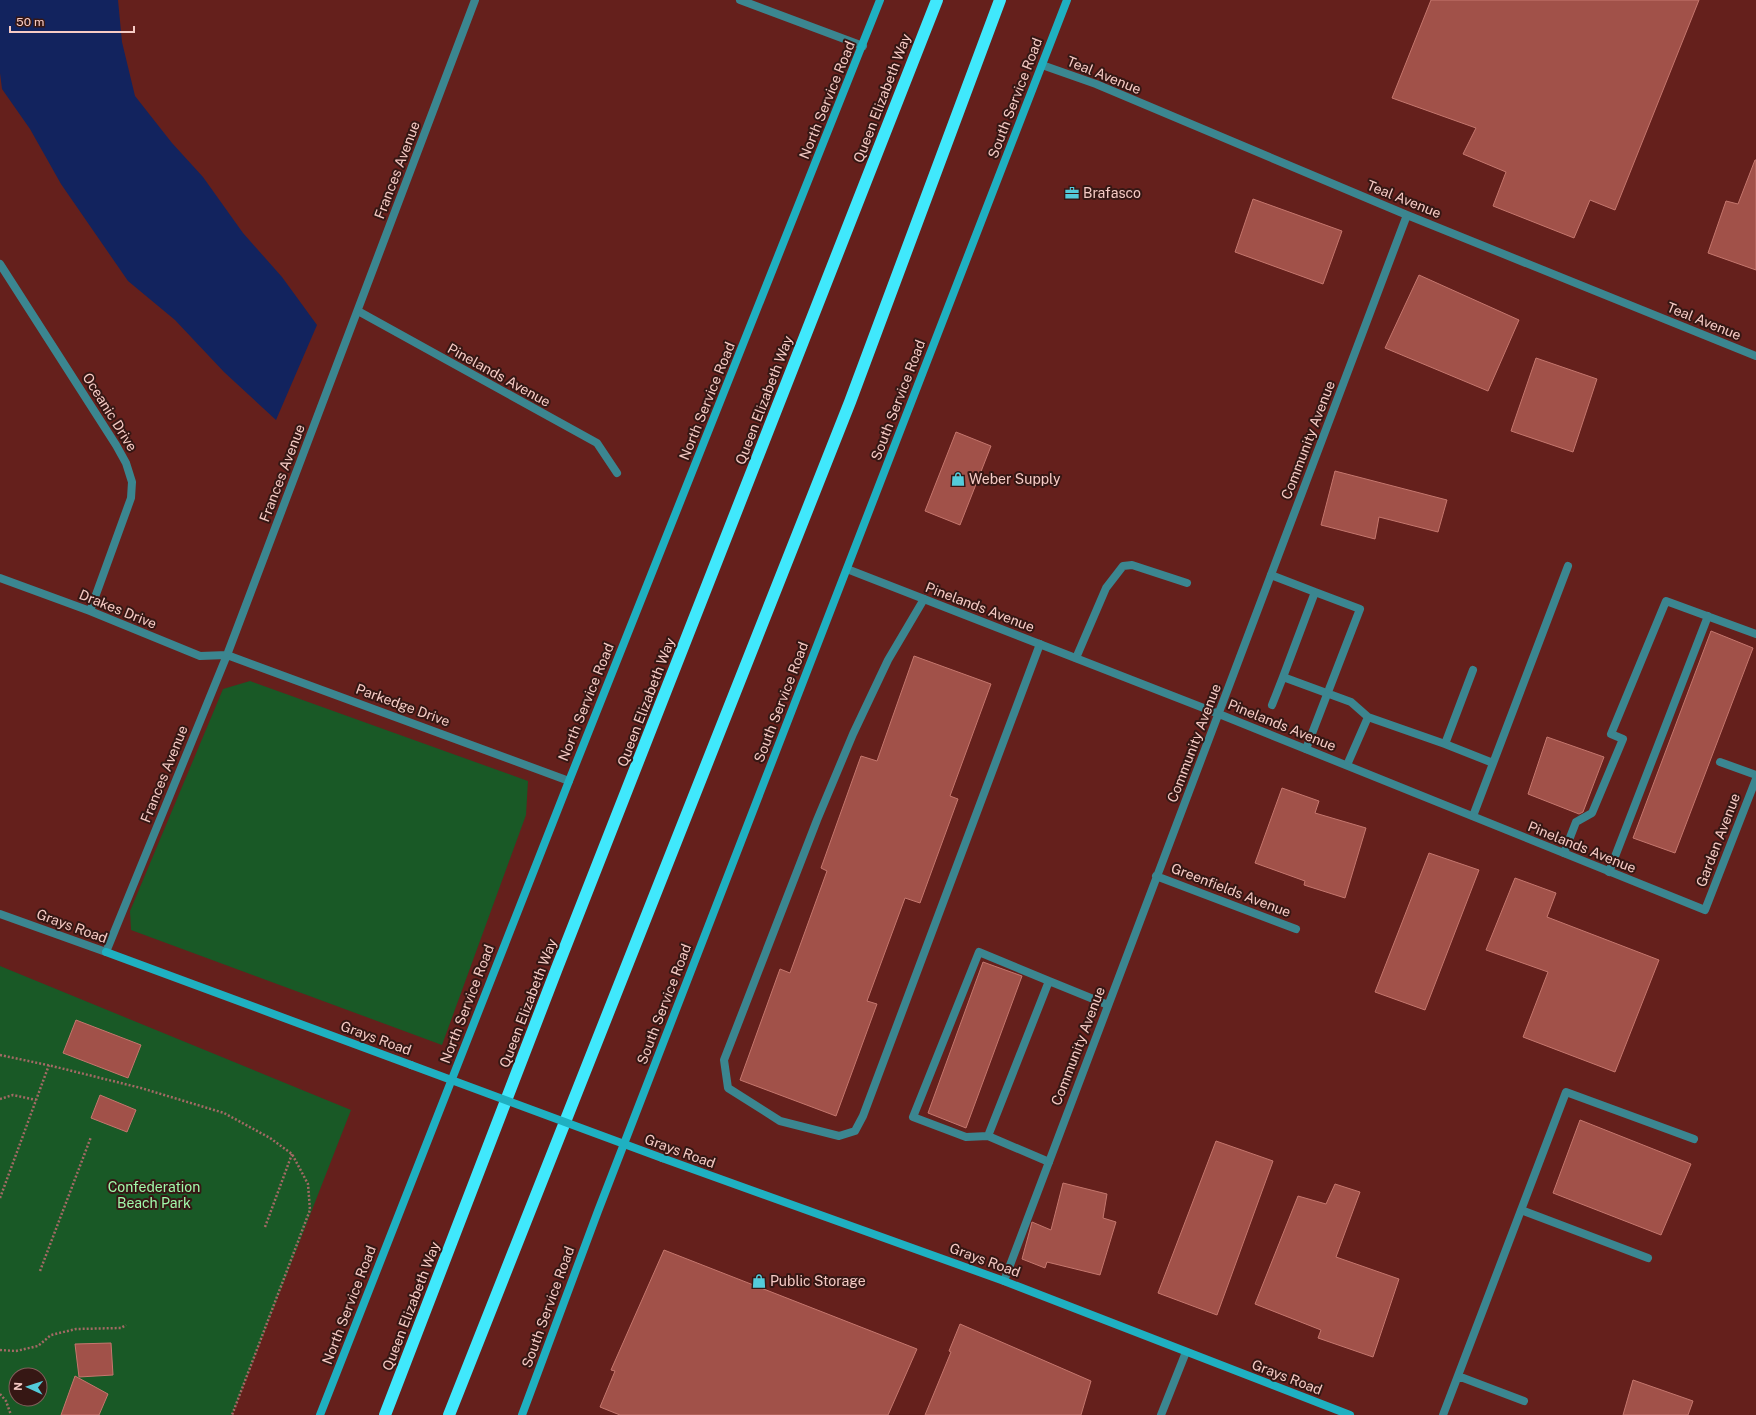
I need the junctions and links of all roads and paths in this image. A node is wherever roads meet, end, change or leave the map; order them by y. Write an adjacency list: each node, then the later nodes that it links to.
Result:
1 (475, 0): 11 (street, Frances Avenue)
2 (740, 0): 7 (street)
3 (880, 0): 7 (street, North Service Road)
4 (937, 0): 75 (highway, Queen Elizabeth Way)
5 (1000, 0): 76 (highway)
6 (1067, 0): 8 (street, South Service Road)
7 (862, 46): 40 (street, North Service Road)
8 (1042, 65): 9 (street, Teal Avenue); 15 (street, South Service Road)
9 (1407, 215): 12 (street, Teal Avenue); 16 (street, Community Avenue)
10 (0, 264): 21 (street, Oceanic Drive)
11 (358, 311): 13 (street, Pinelands Avenue); 25 (street, Frances Avenue)
12 (1756, 356)
13 (617, 473)
14 (1568, 566): 36 (street)
15 (847, 569): 20 (street, Pinelands Avenue); 77 (street, South Service Road)
16 (1271, 575): 19 (street); 31 (street, Community Avenue)
17 (0, 578): 21 (street, Drakes Drive)
18 (1188, 583): 26 (street)
19 (1315, 592): 28 (street); 29 (street)
20 (924, 599): 24 (street, Pinelands Avenue); 24 (street)
21 (90, 611): 25 (street, Drakes Drive)
22 (1708, 616): 23 (street); 42 (street); 43 (street)
23 (1756, 634)
24 (1040, 644): 26 (street, Pinelands Avenue)
25 (227, 655): 40 (street, Parkedge Drive); 48 (street, Frances Avenue)
26 (1076, 658): 31 (street, Pinelands Avenue)
27 (1473, 670): 33 (street)
28 (1283, 677): 29 (street); 30 (street)
29 (1328, 694): 32 (street); 34 (street)
30 (1272, 705)
31 (1220, 714): 34 (street, Pinelands Avenue); 44 (street, Community Avenue)
32 (1368, 717): 33 (street); 37 (street)
33 (1445, 744): 36 (street)
34 (1306, 749): 37 (street, Pinelands Avenue)
35 (1720, 762): 38 (street)
36 (1493, 763): 41 (street)
37 (1347, 765): 41 (street, Pinelands Avenue)
38 (1756, 776)
39 (1756, 779): 45 (street, Garden Avenue)
40 (569, 781): 74 (street, North Service Road)
41 (1473, 816): 42 (street, Pinelands Avenue)
42 (1564, 854): 43 (street, Pinelands Avenue)
43 (1609, 872): 45 (street, Pinelands Avenue)
44 (1156, 876): 47 (street, Greenfields Avenue); 50 (street, Community Avenue)
45 (1705, 910)
46 (0, 914): 48 (street, Grays Road)
47 (1296, 929)
48 (106, 952): 65 (street, Grays Road, bridge)
49 (1049, 981): 50 (street); 55 (street); 55 (street)
50 (1108, 1005): 59 (street, Community Avenue)
51 (0, 1055): 52 (path)
52 (49, 1065): 54 (path); 58 (path)
53 (0, 1099): 54 (path)
54 (36, 1100): 60 (path)
55 (988, 1136): 59 (street)
56 (91, 1137): 64 (path)
57 (1694, 1139): 61 (street)
58 (292, 1154): 62 (path); 73 (path)
59 (1048, 1162): 65 (street, Community Avenue)
60 (0, 1198)
61 (1521, 1210): 63 (street); 69 (street)
62 (265, 1227)
63 (1648, 1258)
64 (40, 1272)
65 (1004, 1281): 68 (street, Grays Road)
66 (126, 1325): 67 (path)
67 (0, 1350)
68 (1186, 1352): 78 (street); 79 (street, Grays Road)
69 (1458, 1376): 71 (street); 80 (street)
70 (0, 1394): 72 (path)
71 (1524, 1401)
72 (11, 1415)
73 (232, 1415)
74 (320, 1415)
75 (385, 1415)
76 (449, 1415)
77 (522, 1415)
78 (1161, 1415)
79 (1350, 1415)
80 (1443, 1415)

